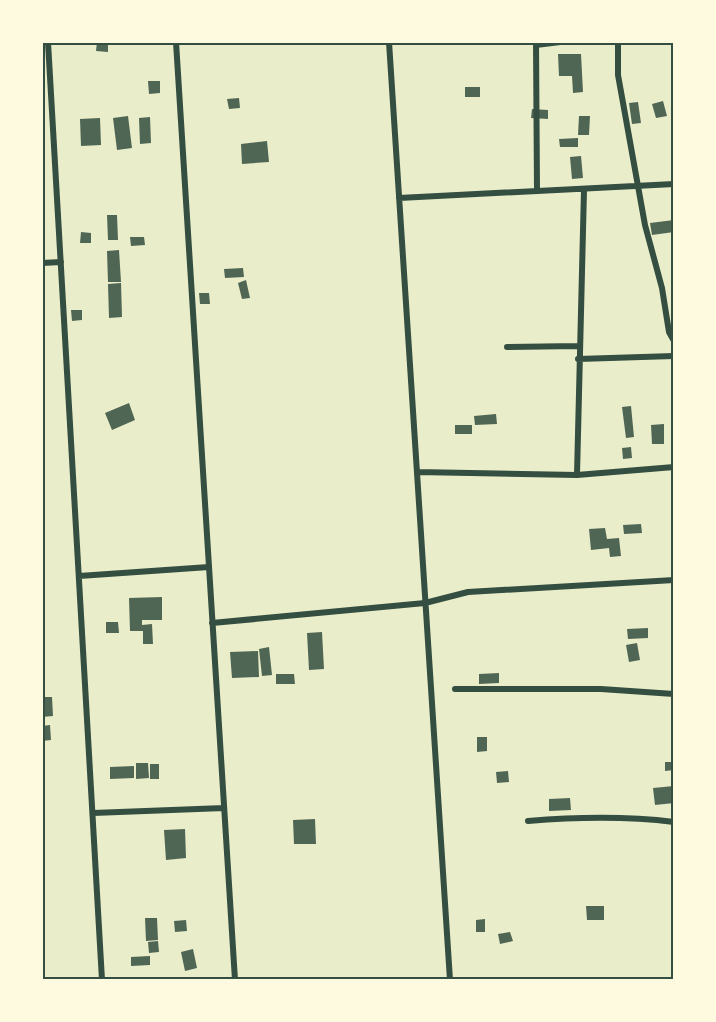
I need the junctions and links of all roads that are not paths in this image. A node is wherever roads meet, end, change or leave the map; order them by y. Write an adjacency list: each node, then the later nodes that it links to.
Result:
1 (48, 42): 12 (street)
2 (176, 42): 22 (street)
3 (389, 42): 11 (street)
4 (560, 42): 6 (street)
5 (618, 42): 8 (street)
6 (536, 43): 10 (street)
7 (674, 184): 8 (street)
8 (640, 187): 9 (street); 14 (street)
9 (584, 190): 10 (street); 15 (street)
10 (537, 191): 11 (street)
11 (399, 198): 20 (street)
12 (61, 262): 13 (street); 23 (street)
13 (42, 263)
14 (674, 341)
15 (578, 346): 16 (street); 18 (street)
16 (507, 347)
17 (674, 356): 18 (street)
18 (578, 358): 21 (street)
19 (674, 467): 21 (street)
20 (417, 472): 21 (street); 25 (street)
21 (577, 475)
22 (209, 567): 23 (street); 26 (street)
23 (79, 576): 30 (street)
24 (674, 580): 25 (street)
25 (425, 603): 26 (street); 35 (street)
26 (212, 623): 29 (street)
27 (456, 689): 28 (street)
28 (674, 694)
29 (224, 808): 30 (street); 34 (street)
30 (93, 813): 33 (street)
31 (528, 821): 32 (street)
32 (674, 822)
33 (102, 980)
34 (235, 980)
35 (450, 980)

